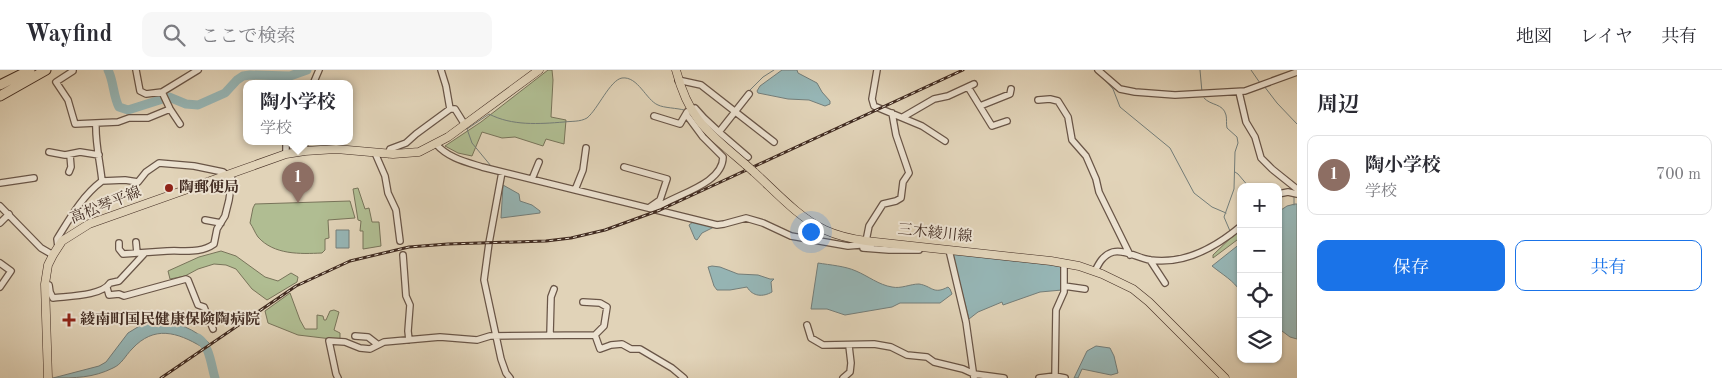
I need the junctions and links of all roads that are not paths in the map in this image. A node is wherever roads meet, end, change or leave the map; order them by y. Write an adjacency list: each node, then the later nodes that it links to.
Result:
1 (30, 70): 14 (highway)
2 (46, 70): 19 (highway)
3 (73, 70): 31 (street)
4 (136, 70): 20 (street)
5 (198, 70): 20 (street)
6 (441, 70): 24 (street)
7 (539, 70): 33 (main road, 高松琴平線)
8 (676, 70): 12 (main road, 三木綾川線)
9 (878, 70): 27 (street)
10 (1098, 70): 17 (street)
11 (1297, 72): 17 (street)
12 (678, 80): 25 (main road, 三木綾川線); 26 (street)
13 (974, 84): 15 (street)
14 (0, 85)
15 (968, 87): 22 (street); 29 (street)
16 (1011, 90): 22 (street)
17 (1239, 92): 59 (street)
18 (749, 94): 26 (street)
19 (0, 96)
20 (164, 96): 23 (street)
21 (1038, 100): 84 (street)
22 (980, 106): 30 (street)
23 (170, 109): 31 (street); 32 (street)
24 (450, 109): 33 (street); 46 (street)
25 (689, 111): 28 (street); 34 (street); 64 (street); 70 (main road, 三木綾川線, bridge)
26 (735, 112): 34 (street); 36 (street)
27 (892, 113): 29 (street); 72 (street)
28 (654, 116)
29 (903, 117): 35 (street)
30 (1006, 121)
31 (96, 123): 48 (street)
32 (180, 124)
33 (465, 125): 37 (main road, 高松琴平線)
34 (719, 132): 49 (street)
35 (945, 141)
36 (774, 142)
37 (436, 144): 46 (main road, 高松琴平線); 53 (street)
38 (286, 145): 45 (street)
39 (304, 145): 42 (street)
40 (336, 145): 42 (main road, 高松琴平線); 44 (main road, 高松琴平線)
41 (586, 148): 60 (street)
42 (305, 150): 45 (main road, 高松琴平線)
43 (48, 152): 47 (street)
44 (375, 153): 46 (main road, 高松琴平線); 71 (street)
45 (286, 154): 54 (main road, 高松琴平線)
46 (388, 154)
47 (70, 155): 48 (street); 52 (street)
48 (100, 155): 57 (street)
49 (748, 156)
50 (539, 162): 56 (street)
51 (624, 167): 64 (street)
52 (69, 172)
53 (502, 172): 56 (street); 102 (street)
54 (228, 175): 57 (street); 68 (street); 77 (main road, 高松琴平線)
55 (34, 178): 58 (street)
56 (532, 179): 60 (street)
57 (102, 180): 77 (street)
58 (0, 183)
59 (1297, 189)
60 (575, 190): 64 (street)
61 (1282, 193): 62 (street)
62 (1297, 194)
63 (0, 206): 65 (street)
64 (652, 208): 76 (street)
65 (9, 214): 67 (street); 82 (street)
66 (205, 220): 68 (street)
67 (0, 223)
68 (222, 223): 80 (street)
69 (1238, 228): 85 (street)
70 (852, 238): 72 (main road, 三木綾川線); 76 (street)
71 (400, 241)
72 (866, 241): 74 (main road, 三木綾川線)
73 (136, 242): 81 (street)
74 (880, 242): 76 (street); 78 (main road, 三木綾川線)
75 (119, 243): 81 (street)
76 (848, 246): 78 (street)
77 (58, 247): 82 (main road, 高松琴平線)
78 (936, 248): 79 (main road, 三木綾川線)
79 (949, 250): 87 (main road, 三木綾川線); 106 (street)
80 (145, 252): 81 (street); 93 (street)
81 (138, 253)
82 (53, 255): 90 (main road, 高松琴平線)
83 (403, 255): 103 (street)
84 (1130, 255): 85 (street); 88 (street)
85 (1150, 260): 89 (street)
86 (0, 263): 92 (street)
87 (1064, 263): 88 (main road, 三木綾川線); 91 (street)
88 (1095, 271): 116 (main road, 三木綾川線)
89 (1165, 283)
90 (45, 284): 93 (street); 108 (main road, 高松琴平線)
91 (1064, 286): 94 (street); 107 (street)
92 (0, 287)
93 (107, 288): 98 (street)
94 (1085, 288)
95 (554, 289): 99 (street)
96 (583, 302): 100 (street)
97 (807, 325): 105 (street)
98 (213, 329)
99 (550, 334): 100 (street); 102 (street)
100 (595, 335): 111 (street)
101 (355, 336): 104 (street)
102 (496, 336): 103 (street); 110 (street)
103 (409, 340): 104 (street)
104 (377, 344): 109 (street)
105 (849, 346): 106 (street); 112 (street)
106 (974, 376): 113 (street)
107 (1055, 376): 114 (street); 115 (street)
108 (48, 377)
109 (335, 377)
110 (510, 378)
111 (684, 378)
112 (843, 378)
113 (1004, 378)
114 (1039, 378)
115 (1065, 378)
116 (1225, 378)

